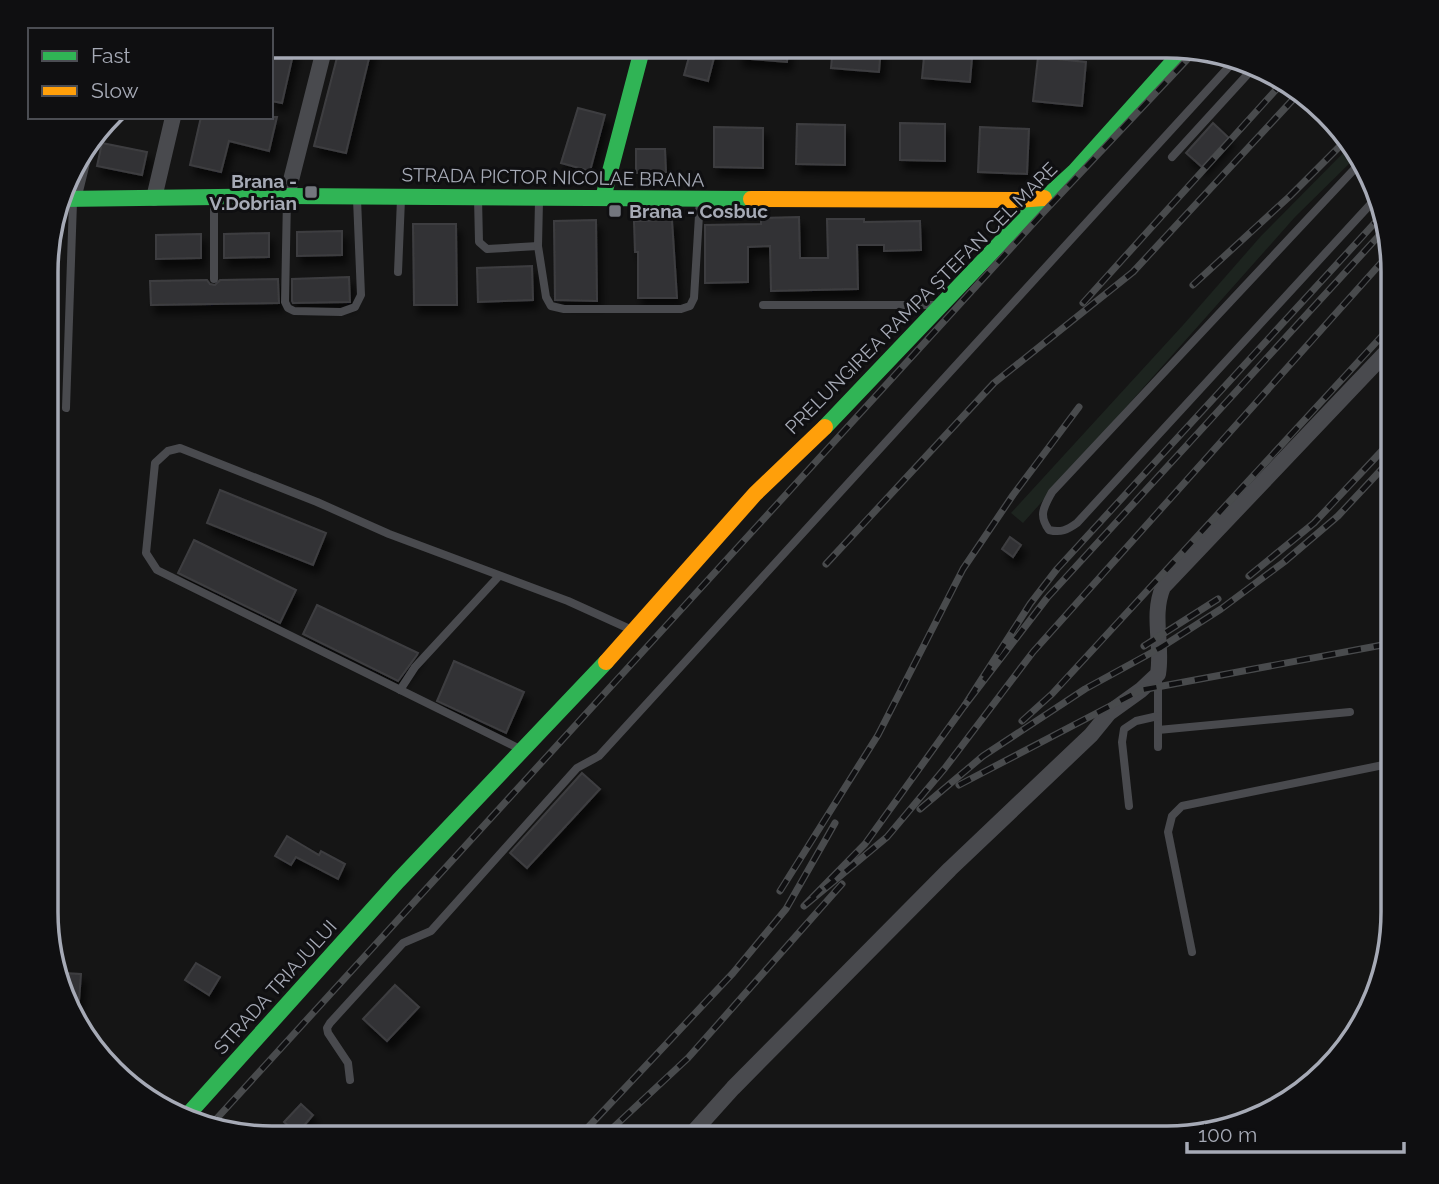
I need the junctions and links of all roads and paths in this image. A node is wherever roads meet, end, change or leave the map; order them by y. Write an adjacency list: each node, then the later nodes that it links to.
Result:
1 (322, 58): 9 (street)
2 (640, 58): 16 (street)
3 (1176, 58): 17 (street, PRELUNGIREA RAMPA ȘTEFAN CEL MARE)
4 (1229, 67): 41 (lane)
5 (1248, 74): 7 (lane)
6 (173, 119): 14 (street)
7 (1172, 157)
8 (1354, 169): 20 (lane)
9 (287, 196): 10 (street, STRADA PICTOR NICOLAE BRANA); 10 (lane); 12 (street, STRADA PICTOR NICOLAE BRANA)
10 (357, 196): 11 (street, STRADA PICTOR NICOLAE BRANA)
11 (401, 196): 13 (street, STRADA PICTOR NICOLAE BRANA); 23 (lane)
12 (214, 197): 14 (street, STRADA PICTOR NICOLAE BRANA); 24 (lane)
13 (478, 197): 15 (street, STRADA PICTOR NICOLAE BRANA); 22 (lane)
14 (154, 198): 18 (street, STRADA PICTOR NICOLAE BRANA)
15 (539, 198): 16 (street, STRADA PICTOR NICOLAE BRANA); 22 (lane)
16 (603, 198): 19 (street, STRADA PICTOR NICOLAE BRANA)
17 (1044, 198): 19 (street, STRADA PICTOR NICOLAE BRANA); 26 (street, PRELUNGIREA RAMPA ȘTEFAN CEL MARE)
18 (71, 199)
19 (700, 199): 22 (lane)
20 (1370, 205)
21 (67, 210): 28 (lane)
22 (538, 246)
23 (398, 272)
24 (214, 279)
25 (763, 305): 26 (lane)
26 (941, 306): 30 (street, PRELUNGIREA RAMPA ȘTEFAN CEL MARE)
27 (1381, 359): 31 (street)
28 (66, 408)
29 (499, 576): 30 (lane); 32 (lane); 32 (lane)
30 (635, 631): 37 (street, PRELUNGIREA RAMPA ȘTEFAN CEL MARE)
31 (1158, 674): 34 (lane); 43 (street)
32 (400, 690): 37 (lane)
33 (1350, 712): 35 (lane)
34 (1158, 716): 35 (lane); 39 (lane)
35 (1158, 730): 36 (lane)
36 (1158, 747)
37 (521, 749): 42 (street, STRADA TRIAJULUI)
38 (1381, 765): 40 (lane)
39 (1129, 806)
40 (1192, 952)
41 (350, 1080)
42 (191, 1111)
43 (699, 1126)

